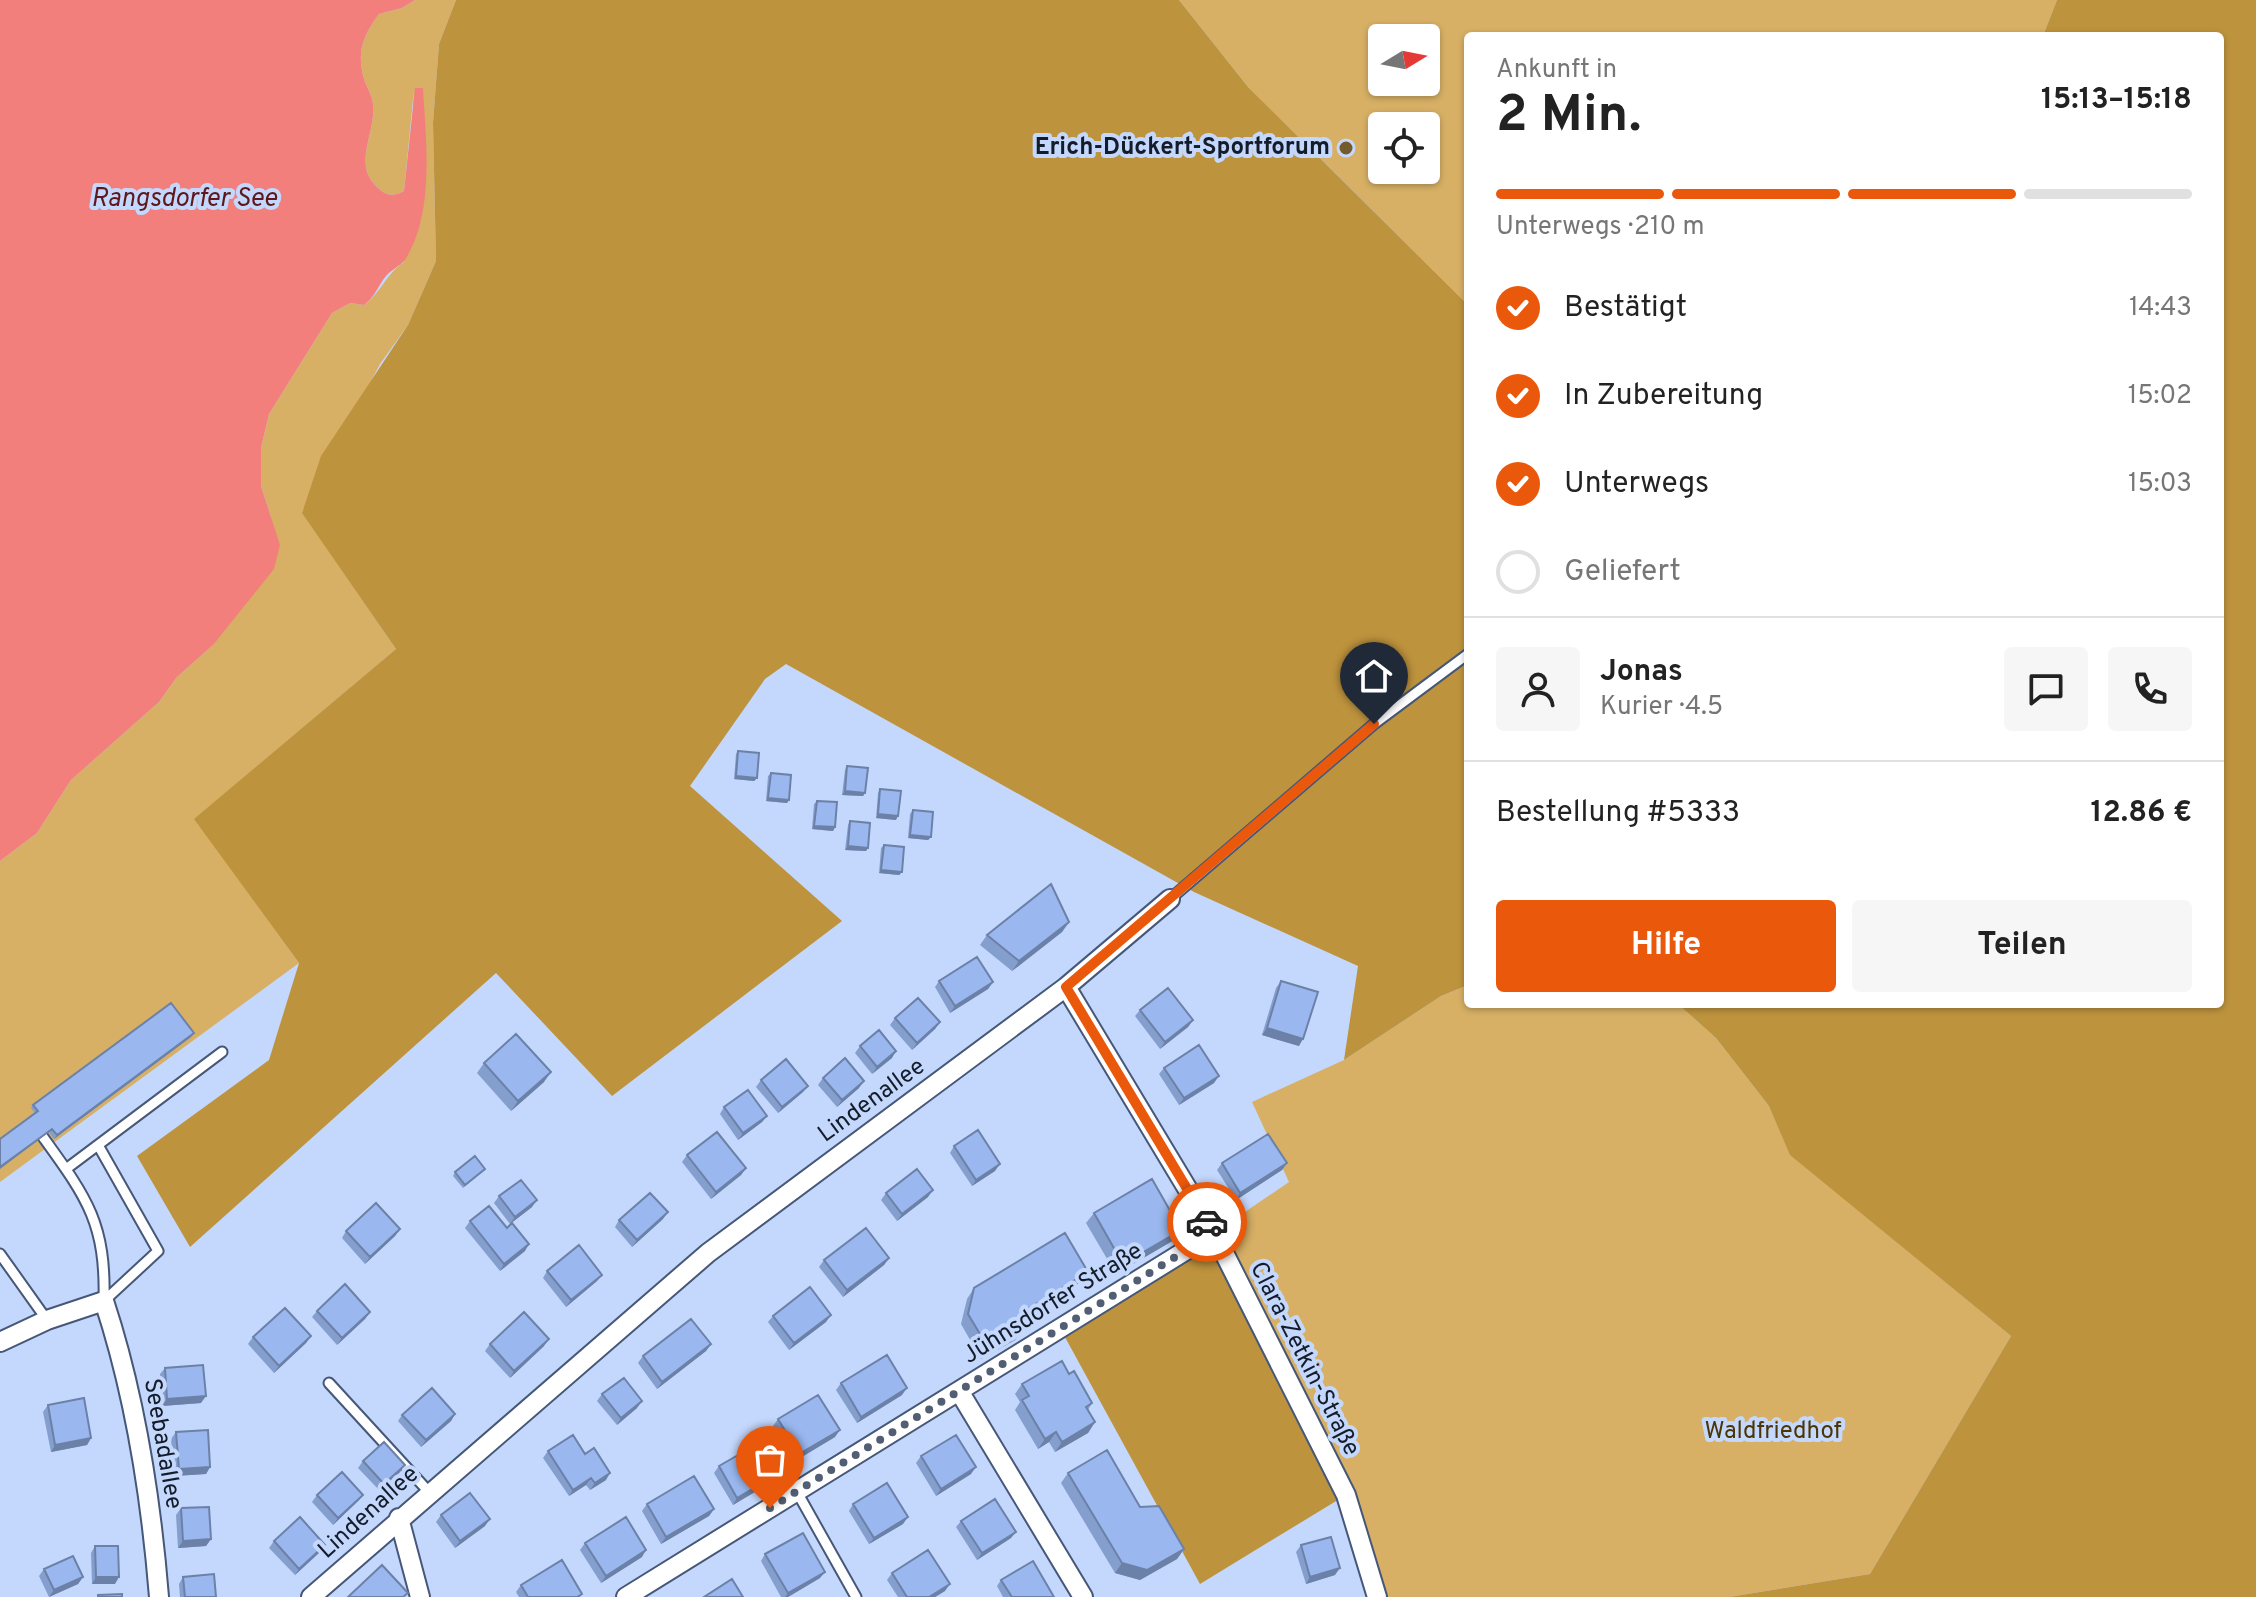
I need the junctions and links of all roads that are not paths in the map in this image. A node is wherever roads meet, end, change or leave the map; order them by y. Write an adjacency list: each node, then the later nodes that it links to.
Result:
1 (1464, 657): 2 (lane, Lindenallee)
2 (1170, 899): 3 (street, Lindenallee)
3 (1066, 987): 8 (street, Clara-Zetkin-Straße); 15 (street, Lindenallee)
4 (222, 1052): 6 (lane)
5 (43, 1137): 7 (lane)
6 (98, 1145): 7 (lane); 10 (lane)
7 (66, 1169): 10 (lane)
8 (1214, 1233): 14 (street, Jühnsdorfer Straße); 24 (street, Clara-Zetkin-Straße)
9 (0, 1254): 11 (lane)
10 (104, 1301): 11 (street); 19 (street, Seebadallee)
11 (47, 1320): 12 (street)
12 (0, 1342)
13 (329, 1383): 15 (lane)
14 (959, 1391): 16 (street, Jühnsdorfer Straße); 23 (street, Jühnsdorfer Straße)
15 (429, 1492): 17 (street, Lindenallee)
16 (797, 1492): 18 (street, Jühnsdorfer Straße); 22 (lane)
17 (399, 1518): 20 (street, Lindenallee); 21 (street)
18 (635, 1595)
19 (159, 1597)
20 (311, 1597)
21 (420, 1597)
22 (856, 1597)
23 (1083, 1597)
24 (1377, 1597)

